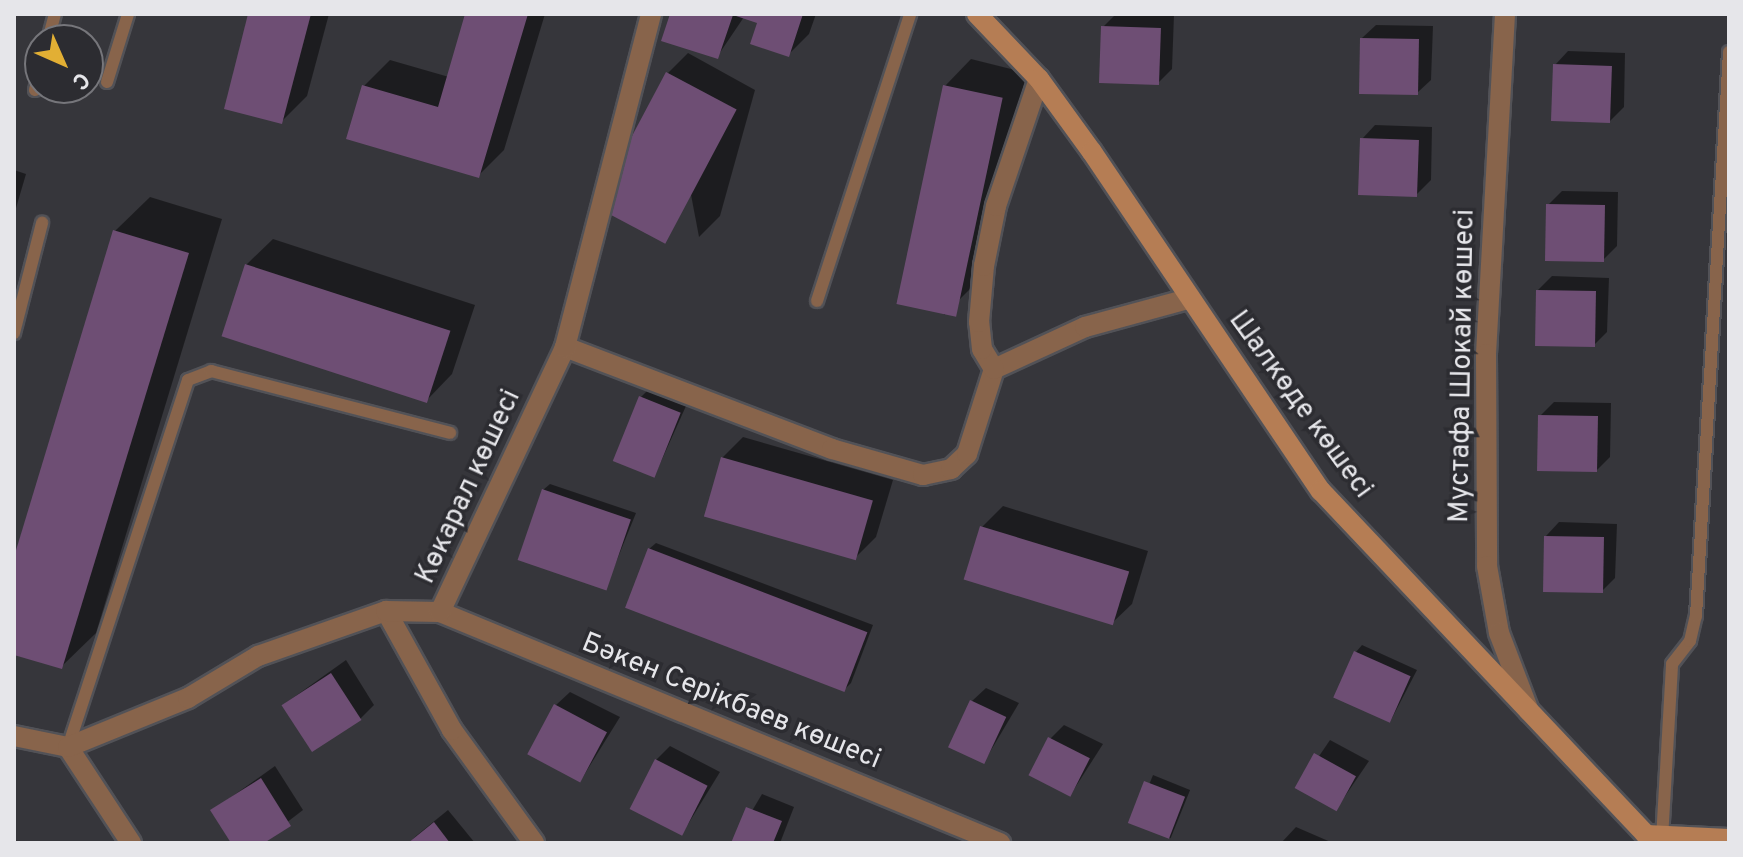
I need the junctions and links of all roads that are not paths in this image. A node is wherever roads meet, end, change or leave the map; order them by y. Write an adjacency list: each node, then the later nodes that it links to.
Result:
1 (128, 14): 8 (lane)
2 (651, 14): 13 (street, Көкарал көшесі)
3 (910, 14): 11 (lane)
4 (977, 14): 7 (street, Шалкөде көшесі)
5 (1505, 14): 18 (street, Мустафа Шокай көшесі)
6 (1729, 52): 21 (lane)
7 (1039, 79): 10 (street, Шалкөде көшесі); 14 (street)
8 (107, 82)
9 (42, 223): 12 (lane)
10 (1188, 299): 14 (street); 18 (street, Шалкөде көшесі)
11 (817, 301)
12 (14, 333)
13 (565, 347): 14 (street); 17 (street, Көкарал көшесі)
14 (994, 369)
15 (450, 433): 20 (lane)
16 (386, 611): 17 (street, Көкарал көшесі); 20 (street); 24 (street)
17 (440, 612): 25 (street, Бәкен Серікбаев көшесі)
18 (1529, 712): 21 (street, Шалкөде көшесі)
19 (14, 736): 20 (street)
20 (68, 747): 23 (street)
21 (1651, 839): 22 (street)
22 (1729, 839)
23 (131, 843)
24 (534, 843)
25 (1000, 843)

